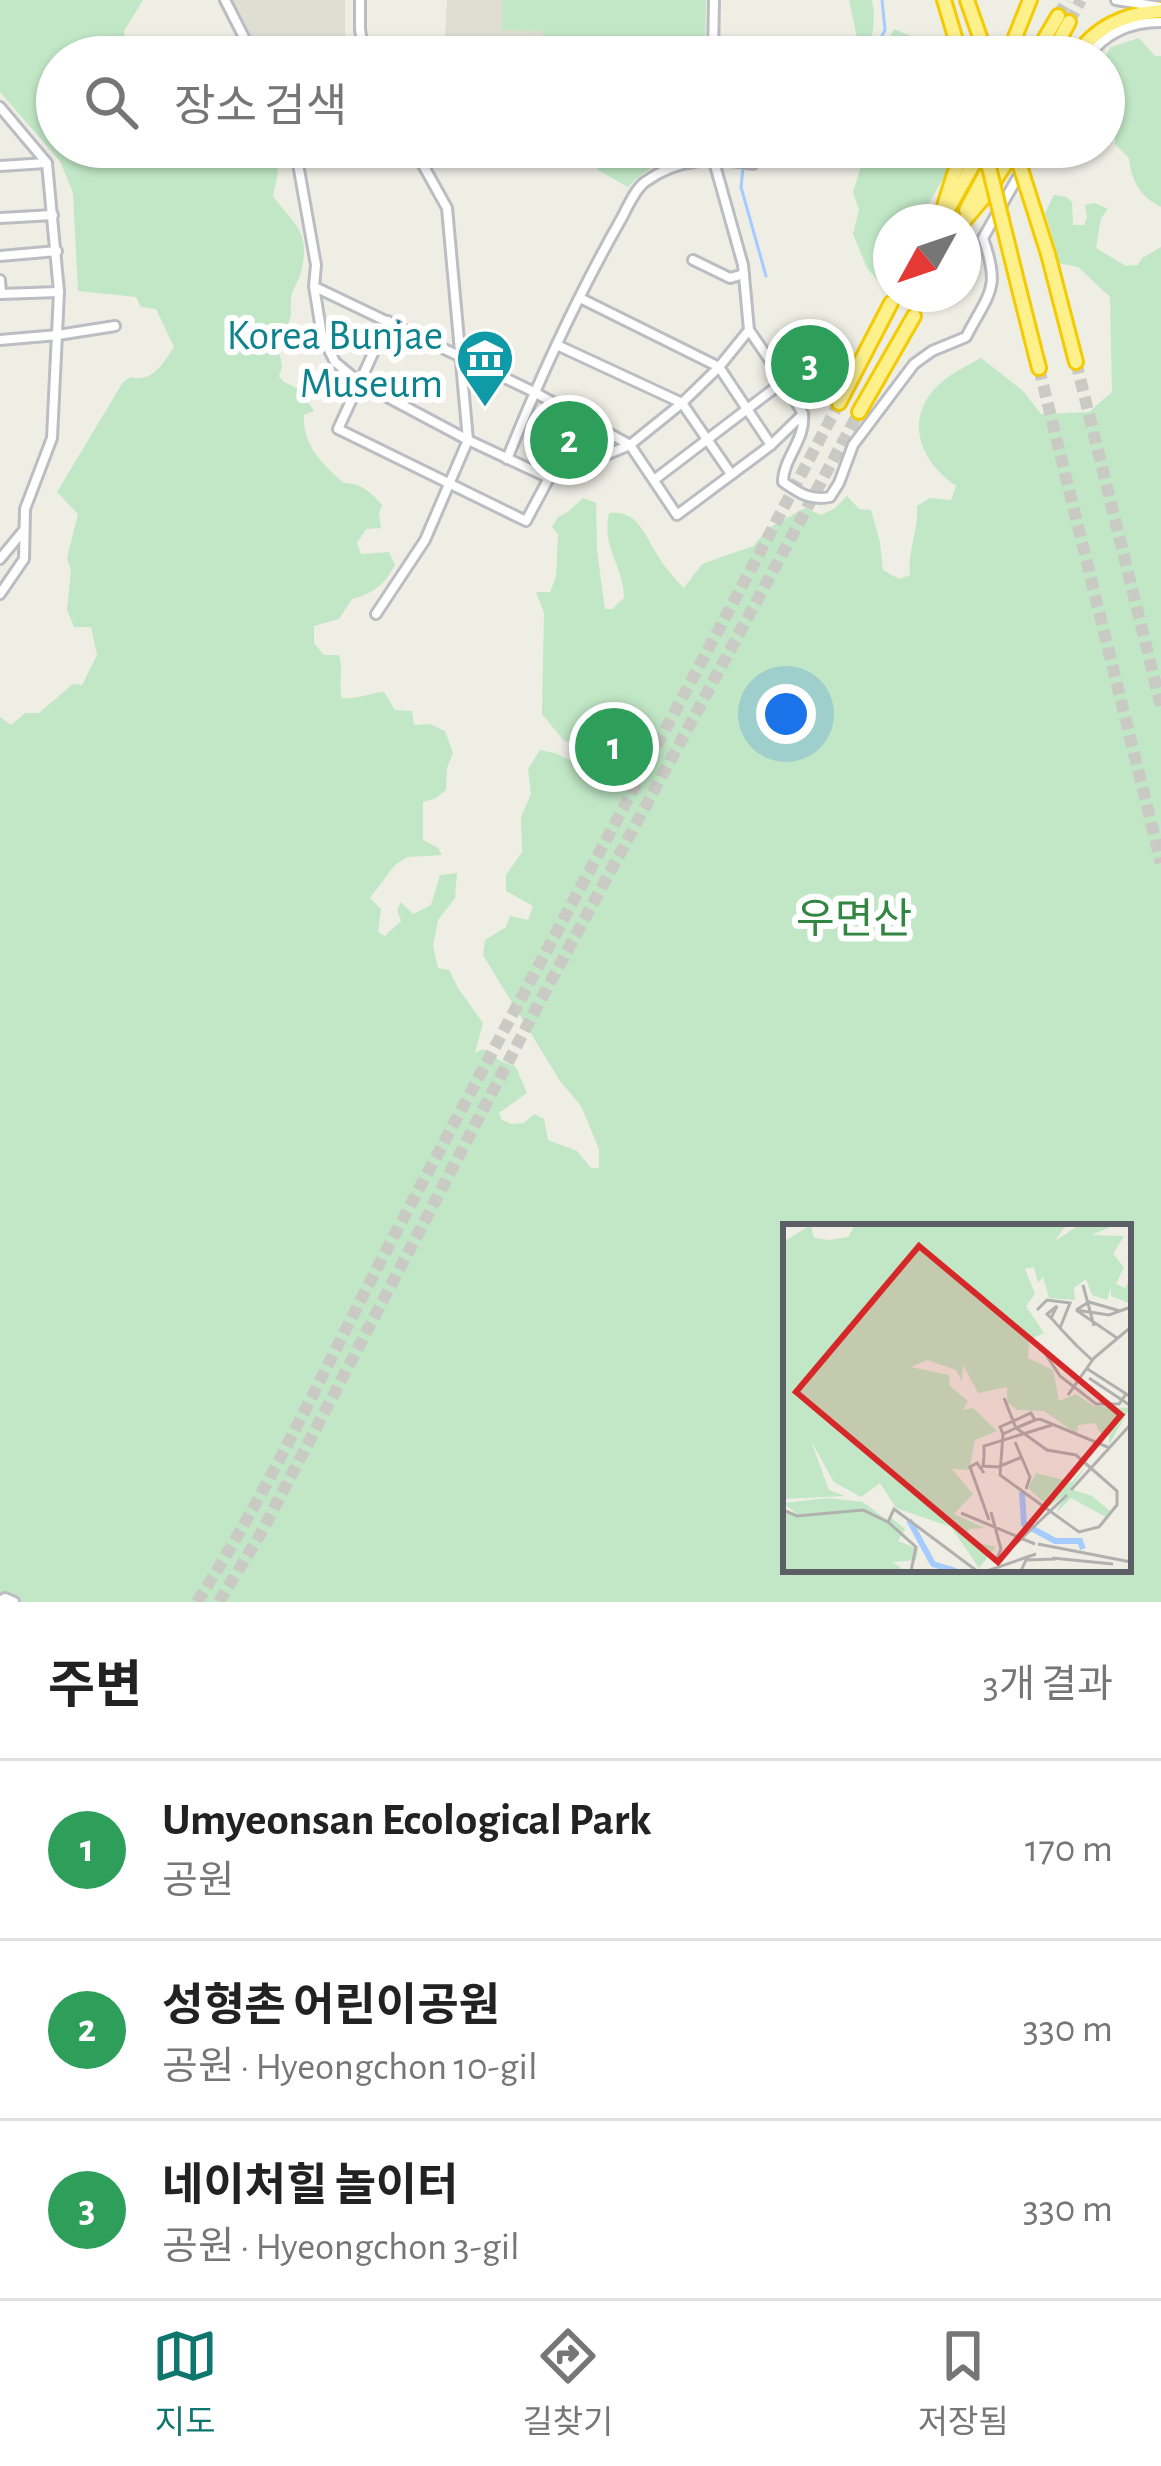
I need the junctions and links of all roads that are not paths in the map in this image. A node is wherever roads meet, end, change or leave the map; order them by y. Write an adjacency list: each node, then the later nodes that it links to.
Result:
1 (225, 0): 12 (street)
2 (360, 0): 13 (street)
3 (714, 0): 14 (street)
4 (944, 0): 15 (highway)
5 (967, 0): 16 (highway)
6 (1017, 0): 10 (highway)
7 (1030, 0): 10 (highway)
8 (1116, 0): 9 (street)
9 (1161, 9): 20 (highway)
10 (1021, 20): 17 (highway)
11 (1161, 22): 21 (street)
12 (243, 36)
13 (361, 36)
14 (713, 36)
15 (955, 36)
16 (980, 36)
17 (1015, 36)
18 (1051, 36): 19 (highway)
19 (1058, 36)
20 (1092, 36)
21 (1111, 36)
22 (0, 107): 24 (street)
23 (0, 123): 24 (street)
24 (14, 123): 25 (street)
25 (36, 150)
26 (36, 164): 27 (street)
27 (0, 166)
28 (48, 168): 44 (street)
29 (299, 168): 51 (street)
30 (425, 168): 63 (street)
31 (672, 168): 54 (street)
32 (716, 168): 49 (street)
33 (957, 168): 40 (highway)
34 (971, 168): 41 (highway)
35 (989, 168): 66 (highway, bridge)
36 (989, 168): 42 (highway)
37 (1003, 168): 43 (highway)
38 (1022, 168): 64 (highway, bridge)
39 (1023, 168): 74 (street)
40 (944, 204)
41 (949, 204)
42 (971, 204)
43 (978, 204)
44 (53, 215): 45 (street); 46 (street)
45 (0, 218)
46 (56, 251): 47 (street); 52 (street)
47 (0, 256)
48 (693, 260): 49 (street)
49 (744, 274): 59 (street)
50 (0, 280): 53 (street)
51 (314, 286): 57 (street); 68 (street)
52 (59, 292): 53 (street); 60 (street)
53 (1, 294)
54 (580, 298): 62 (street); 65 (street)
55 (886, 312): 71 (highway)
56 (914, 316): 73 (highway)
57 (388, 321): 63 (street); 68 (street)
58 (115, 326): 60 (street)
59 (749, 330): 65 (street); 67 (street)
60 (58, 335): 61 (street); 84 (street)
61 (0, 340)
62 (557, 345): 69 (street); 70 (street)
63 (461, 356): 69 (street); 76 (street)
64 (1076, 362)
65 (719, 367): 70 (street); 72 (street)
66 (1039, 368)
67 (784, 381): 72 (street); 74 (street)
68 (359, 382): 76 (street); 83 (street)
69 (534, 392): 77 (street); 79 (street)
70 (682, 403): 75 (street); 77 (street)
71 (838, 403)
72 (746, 408): 75 (street); 78 (street)
73 (859, 412)
74 (803, 414): 78 (street)
75 (706, 438): 80 (street); 82 (street)
76 (468, 440): 79 (street); 83 (street)
77 (630, 445): 81 (street); 82 (street)
78 (771, 445): 80 (street)
79 (507, 459): 81 (street)
80 (731, 474): 82 (street)
81 (549, 478): 83 (street)
82 (653, 480)
83 (450, 484): 87 (street)
84 (25, 529): 85 (street); 86 (street)
85 (0, 559)
86 (0, 594)
87 (376, 614)
88 (0, 1601): 89 (street)
89 (14, 1602)

